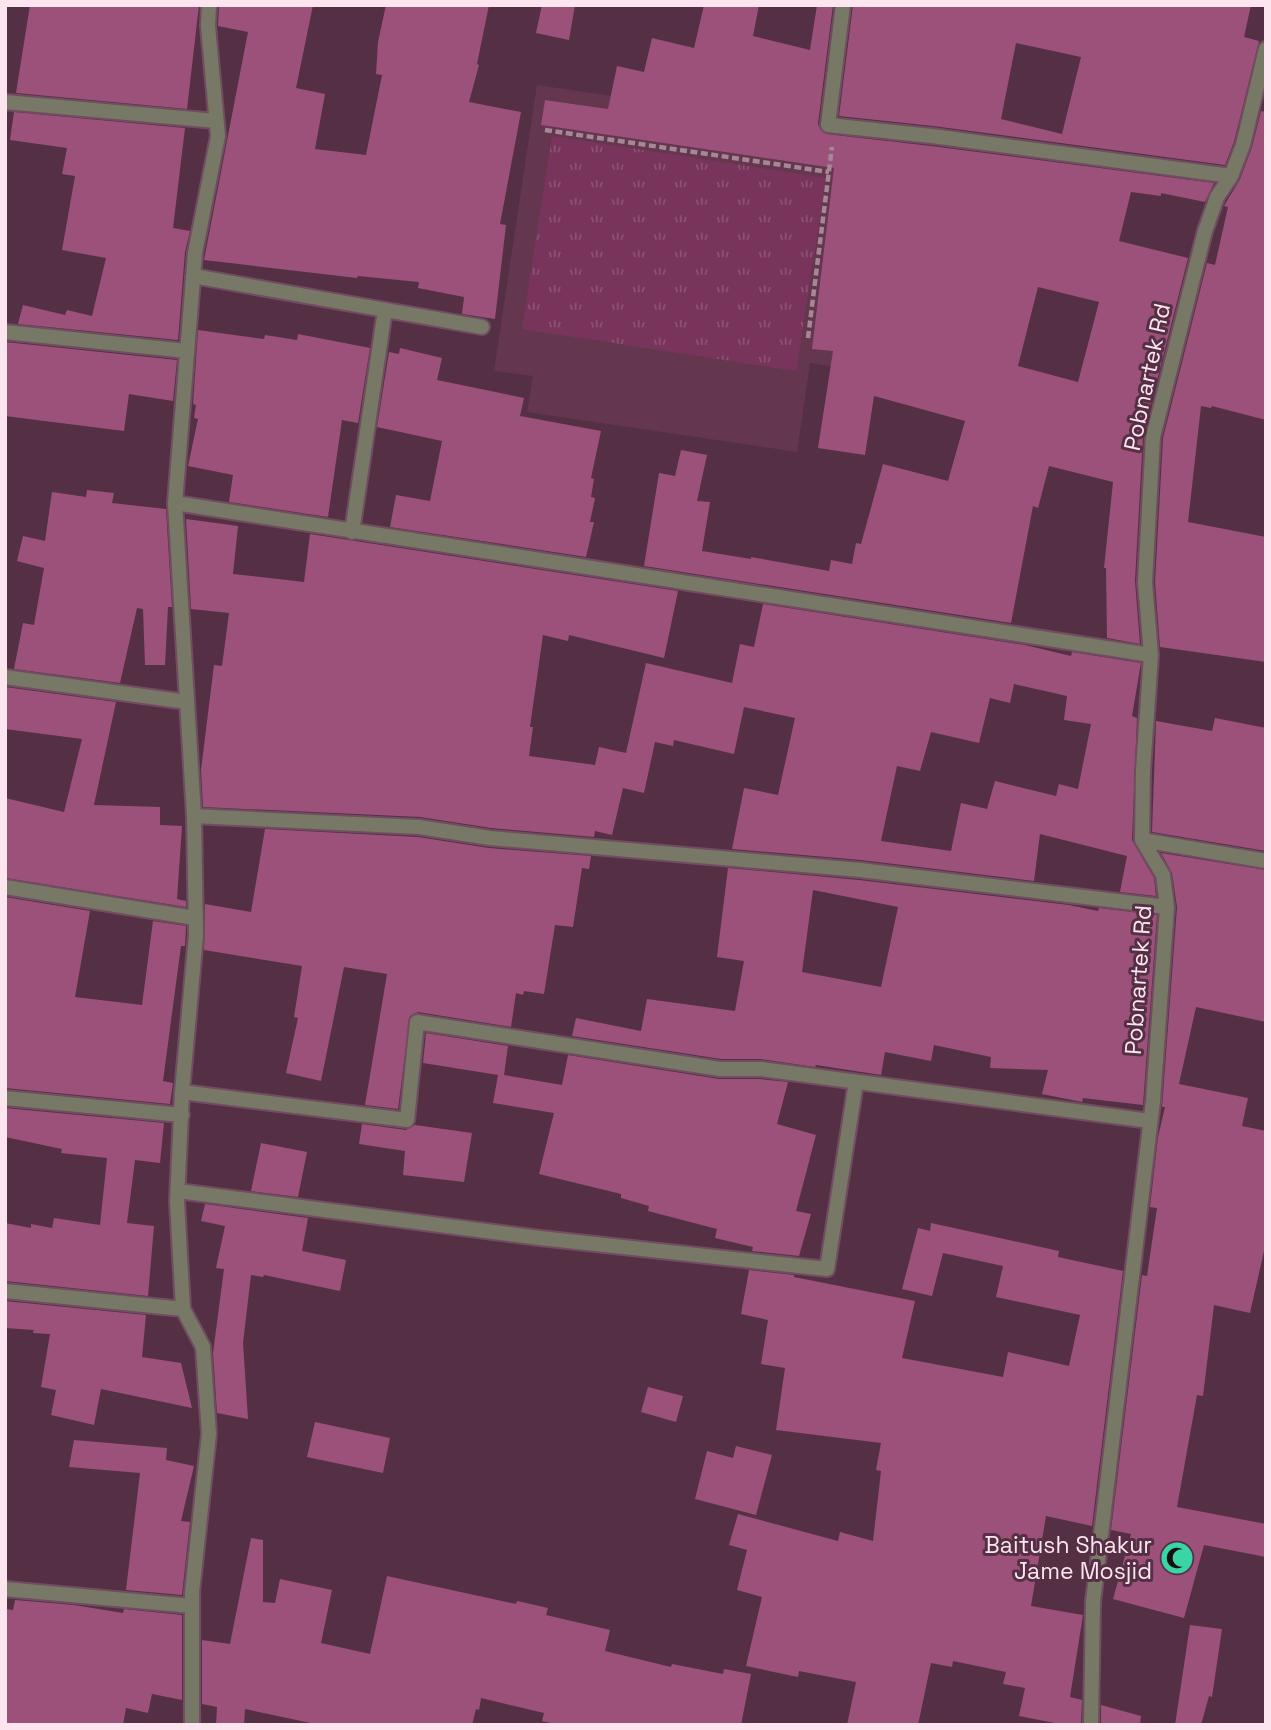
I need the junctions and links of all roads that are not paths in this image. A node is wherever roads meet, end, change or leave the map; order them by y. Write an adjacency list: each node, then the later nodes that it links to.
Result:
1 (209, 5): 5 (street)
2 (844, 5): 6 (street)
3 (1266, 49): 6 (street, Pobnartek Rd)
4 (5, 102): 5 (street)
5 (216, 121): 7 (street)
6 (1231, 176): 14 (street, Pobnartek Rd)
7 (193, 276): 8 (street); 11 (street)
8 (385, 310): 9 (street); 13 (street)
9 (482, 327)
10 (5, 332): 11 (street)
11 (187, 351): 12 (street)
12 (175, 503): 13 (street); 16 (street)
13 (352, 532): 14 (street)
14 (1151, 655): 18 (street, Pobnartek Rd)
15 (5, 677): 16 (street)
16 (187, 702): 17 (street)
17 (194, 816): 21 (street); 22 (street)
18 (1142, 840): 19 (street); 21 (street, Pobnartek Rd)
19 (1266, 861)
20 (5, 887): 22 (street)
21 (1167, 907): 27 (street, Pobnartek Rd)
22 (195, 918): 24 (street)
23 (856, 1082): 24 (street); 27 (street); 28 (street)
24 (182, 1093): 26 (street)
25 (5, 1098): 26 (street)
26 (182, 1115): 28 (street)
27 (1150, 1121): 34 (street, Pobnartek Rd)
28 (178, 1191): 30 (street)
29 (5, 1292): 30 (street)
30 (183, 1309): 32 (street)
31 (5, 1589): 32 (street)
32 (192, 1606): 33 (street)
33 (192, 1725)
34 (1091, 1725)

